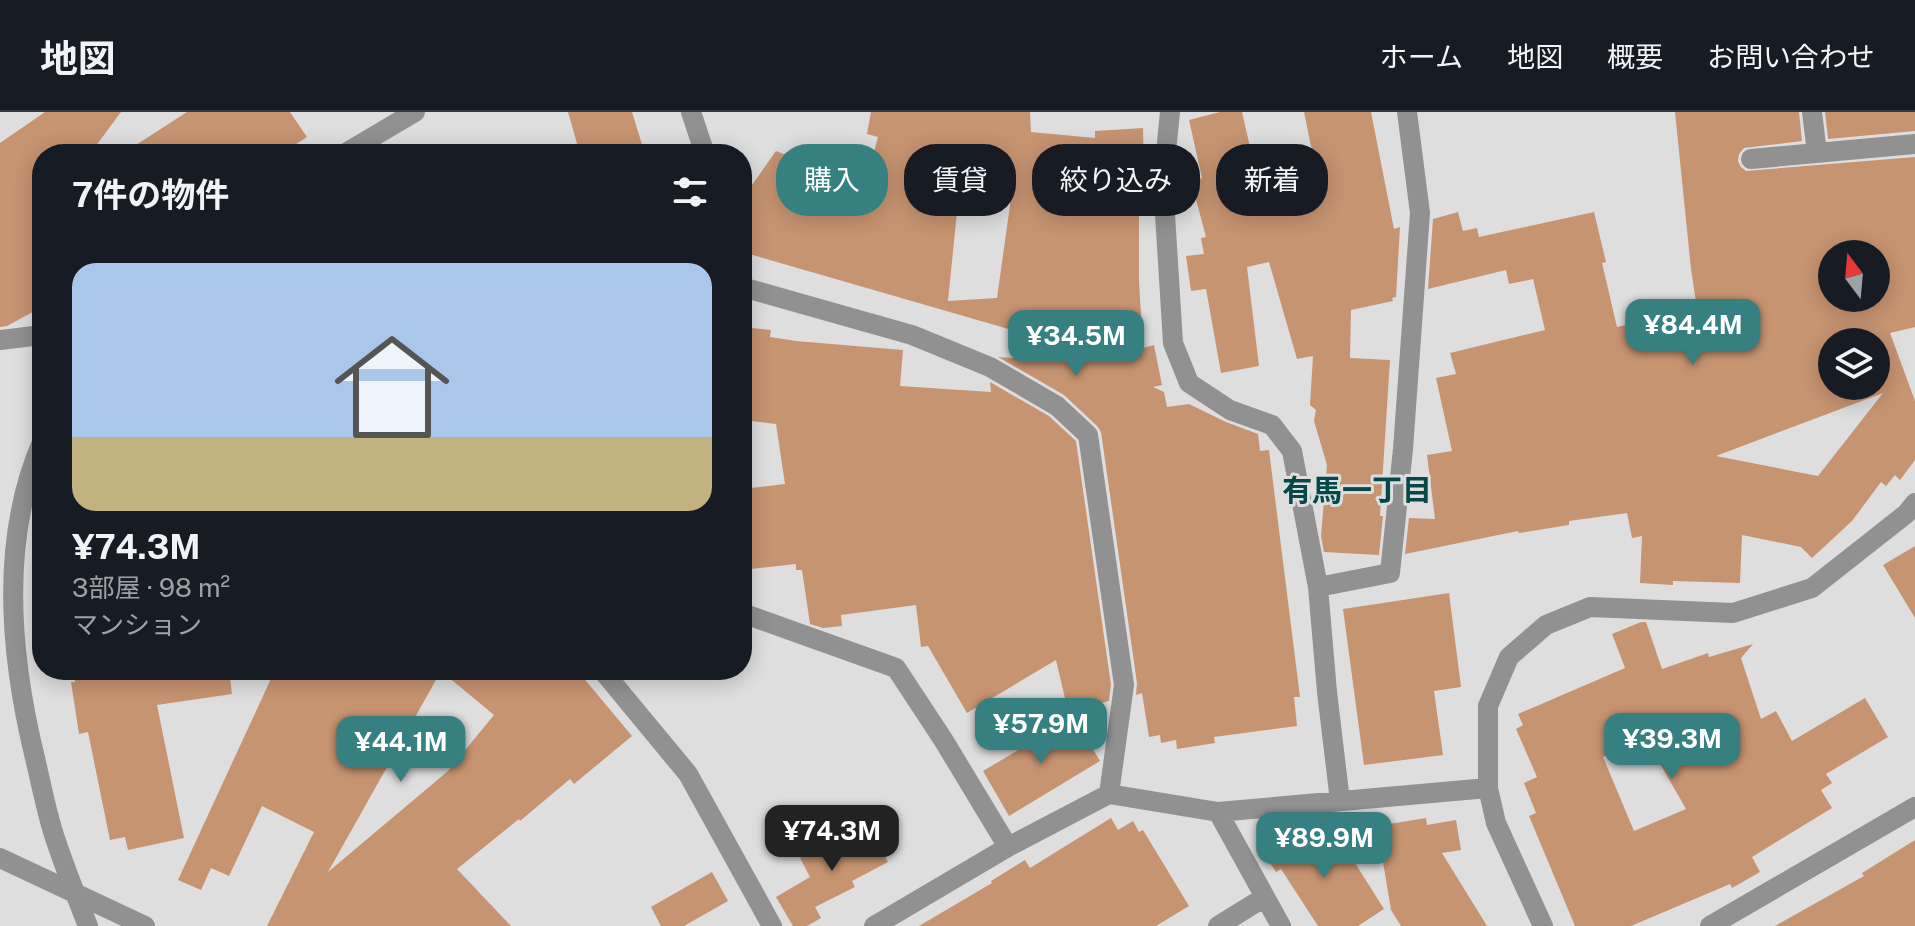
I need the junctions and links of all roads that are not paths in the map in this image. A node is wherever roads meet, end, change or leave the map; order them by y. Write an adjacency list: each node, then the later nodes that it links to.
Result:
1 (415, 112): 6 (street)
2 (691, 112): 7 (street)
3 (1170, 112): 18 (street)
4 (1407, 112): 18 (street)
5 (1812, 112): 9 (street)
6 (361, 144)
7 (702, 144)
8 (1915, 144): 9 (street)
9 (1817, 153): 10 (street)
10 (1751, 159)
11 (752, 290): 22 (street)
12 (32, 336): 13 (street)
13 (0, 340)
14 (32, 462): 15 (street)
15 (21, 491): 16 (street); 28 (street)
16 (0, 497)
17 (1915, 503): 21 (street)
18 (1318, 587): 23 (street)
19 (752, 617): 26 (street)
20 (612, 680): 32 (street)
21 (1488, 788): 23 (street); 36 (street)
22 (1109, 794): 25 (street); 26 (street)
23 (1340, 801): 25 (street)
24 (1915, 807): 37 (street)
25 (1218, 812): 29 (street)
26 (1008, 847): 33 (street)
27 (0, 858): 28 (street)
28 (76, 893): 30 (street); 31 (street)
29 (1265, 897): 34 (street); 35 (street)
30 (88, 926)
31 (145, 926)
32 (772, 926)
33 (874, 926)
34 (1218, 926)
35 (1281, 926)
36 (1543, 926)
37 (1710, 926)

